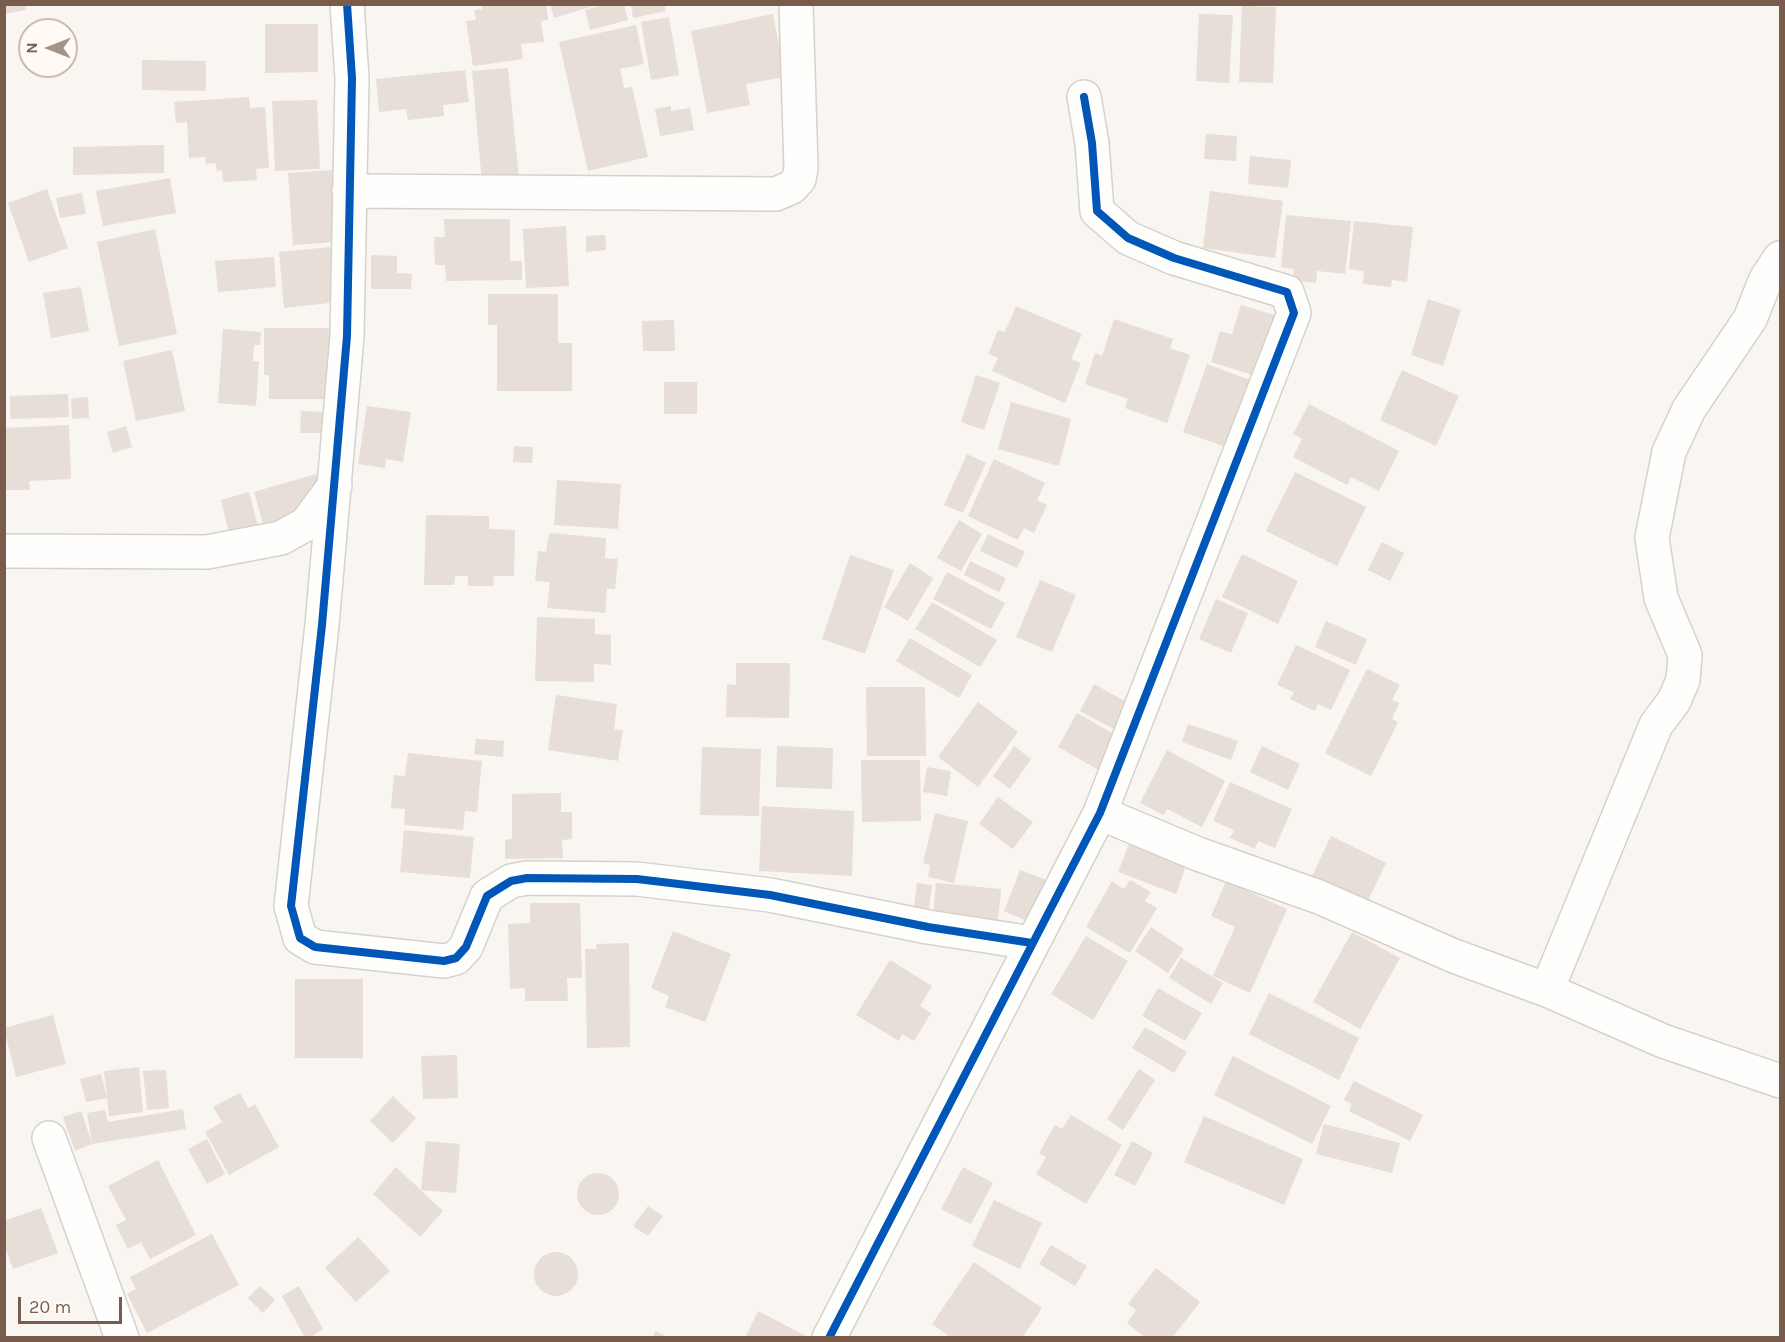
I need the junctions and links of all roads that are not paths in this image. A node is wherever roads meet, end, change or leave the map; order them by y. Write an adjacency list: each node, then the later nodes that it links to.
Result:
1 (347, 4): 4 (street)
2 (796, 4): 4 (street)
3 (1084, 97): 8 (street)
4 (349, 191): 6 (street)
5 (1780, 258): 10 (street)
6 (334, 485): 7 (street); 9 (street)
7 (4, 551)
8 (1100, 813): 9 (street); 10 (street)
9 (1032, 943): 14 (street)
10 (1547, 990): 11 (street)
11 (1780, 1081)
12 (49, 1138): 13 (street)
13 (122, 1338)
14 (829, 1338)

